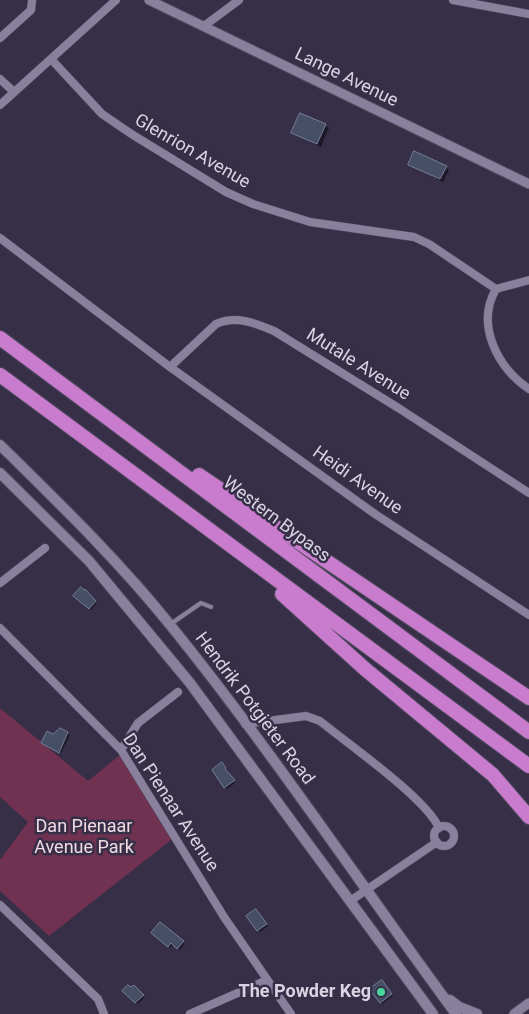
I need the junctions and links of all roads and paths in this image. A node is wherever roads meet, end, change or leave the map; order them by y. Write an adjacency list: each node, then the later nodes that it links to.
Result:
1 (32, 0): 8 (street)
2 (116, 0): 9 (street)
3 (149, 0): 7 (street, Lange Avenue)
4 (239, 0): 7 (street)
5 (453, 0): 6 (street)
6 (529, 14)
7 (204, 26): 13 (street, Lange Avenue)
8 (0, 38)
9 (51, 59): 11 (street); 16 (street, Glenrion Avenue)
10 (0, 79): 11 (street)
11 (14, 92): 12 (street)
12 (0, 105)
13 (529, 184)
14 (0, 238): 18 (street, Heidi Avenue)
15 (529, 280): 16 (street)
16 (496, 289): 20 (street)
17 (0, 338): 21 (highway, Western Bypass)
18 (170, 367): 24 (street, Mutale Avenue); 29 (street, Heidi Avenue)
19 (0, 375): 25 (highway)
20 (529, 389)
21 (74, 392): 33 (highway); 35 (highway, Western Bypass)
22 (0, 445): 30 (main road, Hendrik Potgieter Road)
23 (0, 473): 42 (main road, Hendrik Potgieter Road)
24 (529, 493)
25 (222, 540): 37 (highway); 38 (highway)
26 (45, 548): 27 (street)
27 (0, 583)
28 (211, 607): 30 (lane)
29 (529, 615)
30 (170, 625): 34 (main road, Hendrik Potgieter Road)
31 (0, 628): 36 (street, Dan Pienaar Avenue)
32 (178, 692): 36 (street)
33 (529, 698)
34 (245, 724): 39 (street); 41 (main road, Hendrik Potgieter Road)
35 (529, 732)
36 (121, 750): 45 (street, Dan Pienaar Avenue)
37 (529, 766)
38 (529, 817)
39 (439, 828): 40 (street); 40 (street)
40 (437, 842): 41 (street)
41 (367, 891): 42 (street); 44 (main road, Hendrik Potgieter Road)
42 (350, 901): 50 (main road, Hendrik Potgieter Road)
43 (0, 905): 47 (street)
44 (427, 975): 51 (main road, Hendrik Potgieter Road); 52 (main road)
45 (267, 980): 48 (street); 49 (street, Dan Pienaar Avenue)
46 (529, 1003): 53 (street)
47 (104, 1014)
48 (190, 1014)
49 (291, 1014)
50 (433, 1014)
51 (456, 1014)
52 (476, 1014)
53 (514, 1014)

